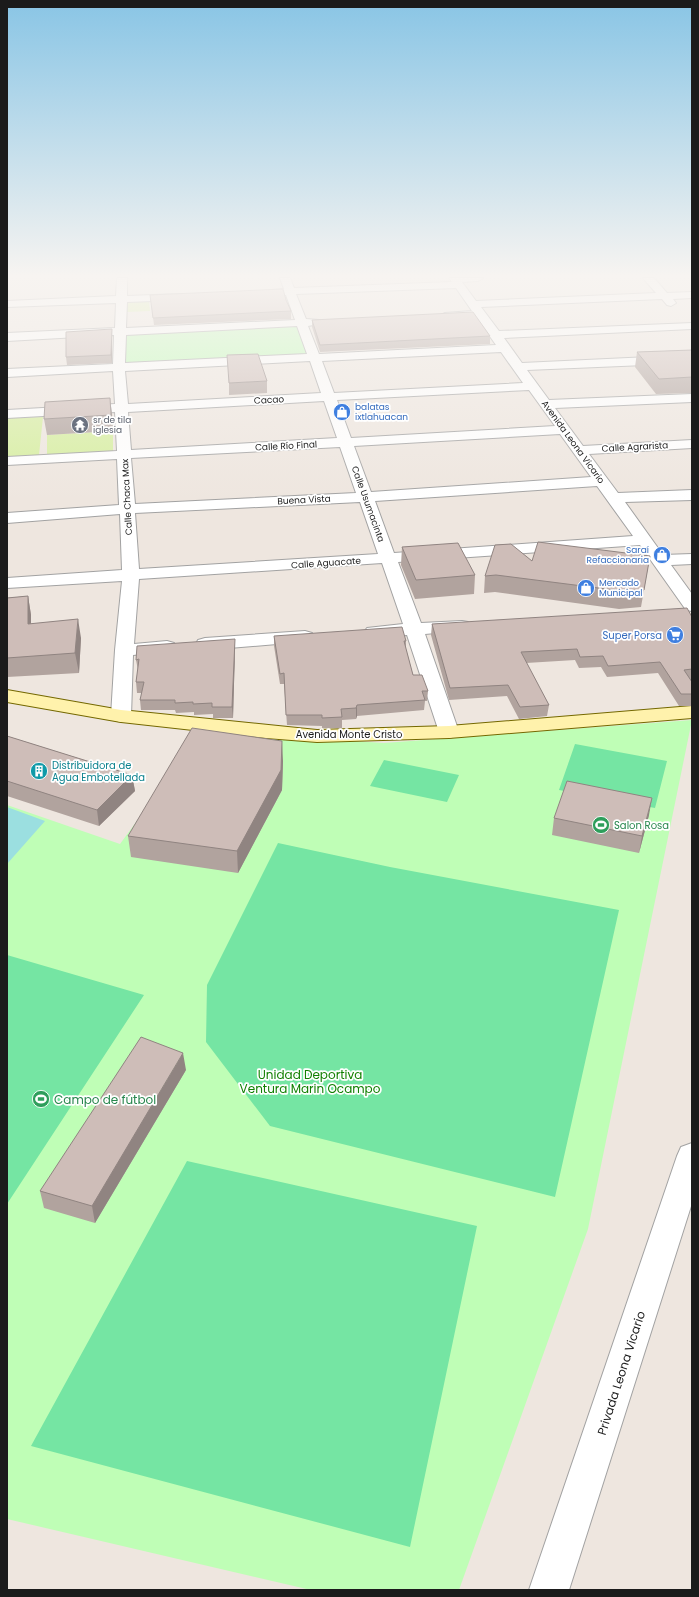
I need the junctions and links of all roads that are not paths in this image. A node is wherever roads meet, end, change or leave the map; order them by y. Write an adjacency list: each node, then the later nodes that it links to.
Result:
1 (120, 353): 7 (street, Calle Chaca Max)
2 (312, 353): 5 (street, Calle Usumacinta)
3 (409, 353): 5 (street)
4 (508, 353): 8 (street, Avenida Leona Vicario)
5 (314, 357): 7 (street); 11 (street, Calle Usumacinta)
6 (692, 359): 8 (street)
7 (119, 367): 9 (street); 14 (street, Calle Chaca Max)
8 (518, 367): 10 (street, Avenida Leona Vicario)
9 (7, 373)
10 (532, 386): 11 (street, Cacao); 13 (street, Avenida Leona Vicario)
11 (329, 397): 14 (street, Cacao); 17 (street, Calle Usumacinta)
12 (692, 398): 13 (street)
13 (546, 404): 16 (street, Avenida Leona Vicario)
14 (121, 408): 15 (street, Cacao); 20 (street, Calle Chaca Max)
15 (7, 414)
16 (564, 430): 17 (street, Calle Río Final); 19 (street, Avenida Leona Vicario)
17 (346, 442): 20 (street, Calle Río Final); 24 (street, Calle Usumacinta)
18 (692, 444): 19 (street, Calle Agrarista)
19 (579, 450): 22 (street, Avenida Leona Vicario)
20 (124, 455): 21 (street, Calle Río Final); 26 (street, Calle Chaca Max)
21 (7, 461)
22 (601, 481): 24 (street, Buena Vista); 25 (street, Avenida Leona Vicario)
23 (692, 495): 25 (street)
24 (366, 497): 26 (street, Buena Vista); 29 (street, Calle Usumacinta)
25 (614, 498): 28 (street, Avenida Leona Vicario)
26 (127, 509): 27 (street, Buena Vista); 32 (street, Calle Chaca Max)
27 (7, 518)
28 (644, 540): 29 (street, Calle Aguacate); 31 (street, Avenida Leona Vicario)
29 (388, 558): 32 (street, Calle Aguacate); 36 (street, Calle Usumacinta)
30 (692, 559): 31 (street)
31 (659, 560): 34 (street, Avenida Leona Vicario)
32 (131, 575): 33 (street, Calle Aguacate); 39 (street, Calle Chaca Max)
33 (7, 584)
34 (687, 610)
35 (476, 625): 36 (street)
36 (414, 629): 37 (street); 43 (street, Calle Usumacinta)
37 (359, 633)
38 (320, 636): 39 (street)
39 (124, 650): 42 (street, Calle Chaca Max)
40 (12, 700): 42 (main road, Avenida Monte Cristo)
41 (692, 712): 43 (main road, Avenida Monte Cristo)
42 (121, 716): 43 (main road, Avenida Monte Cristo)
43 (449, 732)
44 (692, 1156): 45 (street, Privada Leona Vicario)
45 (549, 1590)

